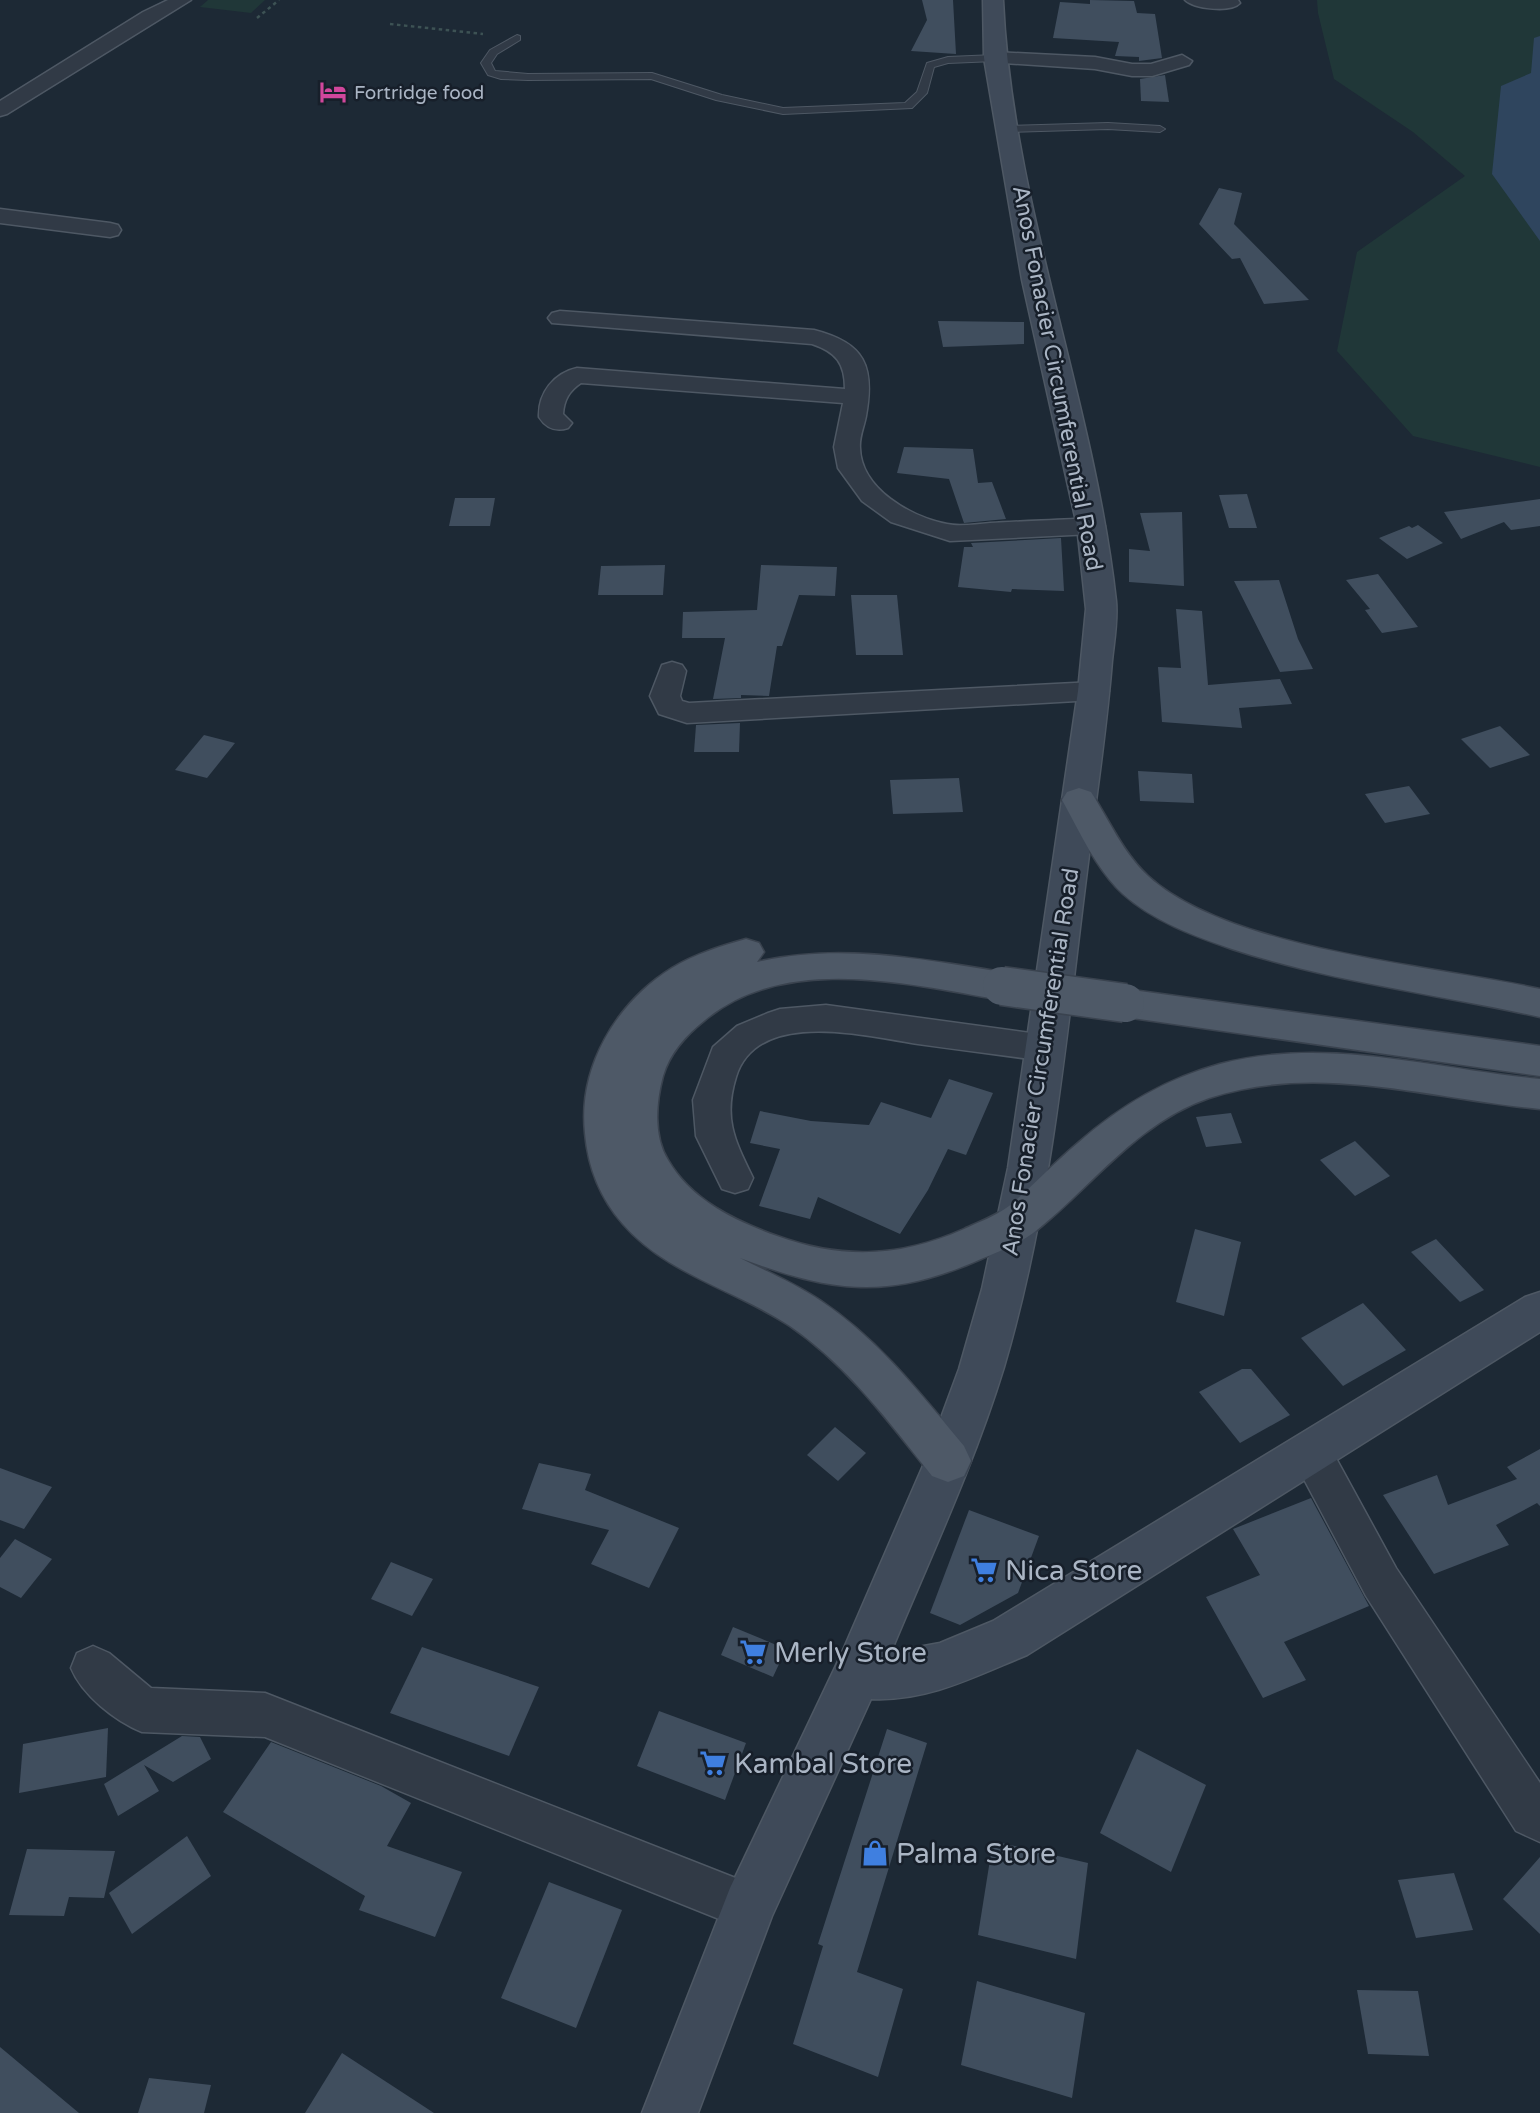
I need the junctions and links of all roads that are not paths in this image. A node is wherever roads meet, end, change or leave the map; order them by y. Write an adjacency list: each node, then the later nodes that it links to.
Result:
1 (993, 0): 6 (main road, Anos Fonacier Circumferential Road)
2 (1194, 0): 4 (street)
3 (170, 3): 8 (street); 9 (street)
4 (1231, 3)
5 (517, 38): 6 (lane)
6 (995, 58): 7 (street); 10 (main road, Anos Fonacier Circumferential Road)
7 (1182, 61)
8 (0, 110)
9 (0, 121)
10 (1009, 129): 11 (lane); 17 (main road, Anos Fonacier Circumferential Road)
11 (1160, 129)
12 (0, 216): 13 (street)
13 (110, 230)
14 (560, 318): 15 (street)
15 (856, 397): 16 (street); 17 (street)
16 (559, 422)
17 (1092, 526): 19 (main road, Anos Fonacier Circumferential Road)
18 (672, 671): 19 (street)
19 (1094, 691): 20 (main road, Anos Fonacier Circumferential Road)
20 (1079, 800): 22 (main road); 24 (main road, Anos Fonacier Circumferential Road)
21 (1126, 990): 23 (main road); 25 (main road); 29 (main road, bridge)
22 (1540, 1003)
23 (1540, 1035)
24 (1045, 1048): 27 (street); 28 (main road, Anos Fonacier Circumferential Road)
25 (1540, 1061)
26 (1540, 1094): 28 (main road)
27 (735, 1178)
28 (1019, 1221): 29 (main road); 32 (main road, Anos Fonacier Circumferential Road)
29 (733, 1256): 32 (main road)
30 (1540, 1310): 31 (main road)
31 (1310, 1451): 34 (main road); 35 (street)
32 (948, 1461): 34 (main road, Anos Fonacier Circumferential Road)
33 (93, 1668): 36 (street)
34 (857, 1674): 36 (main road, Anos Fonacier Circumferential Road)
35 (1540, 1819)
36 (750, 1907): 37 (main road, Anos Fonacier Circumferential Road)
37 (670, 2113)

